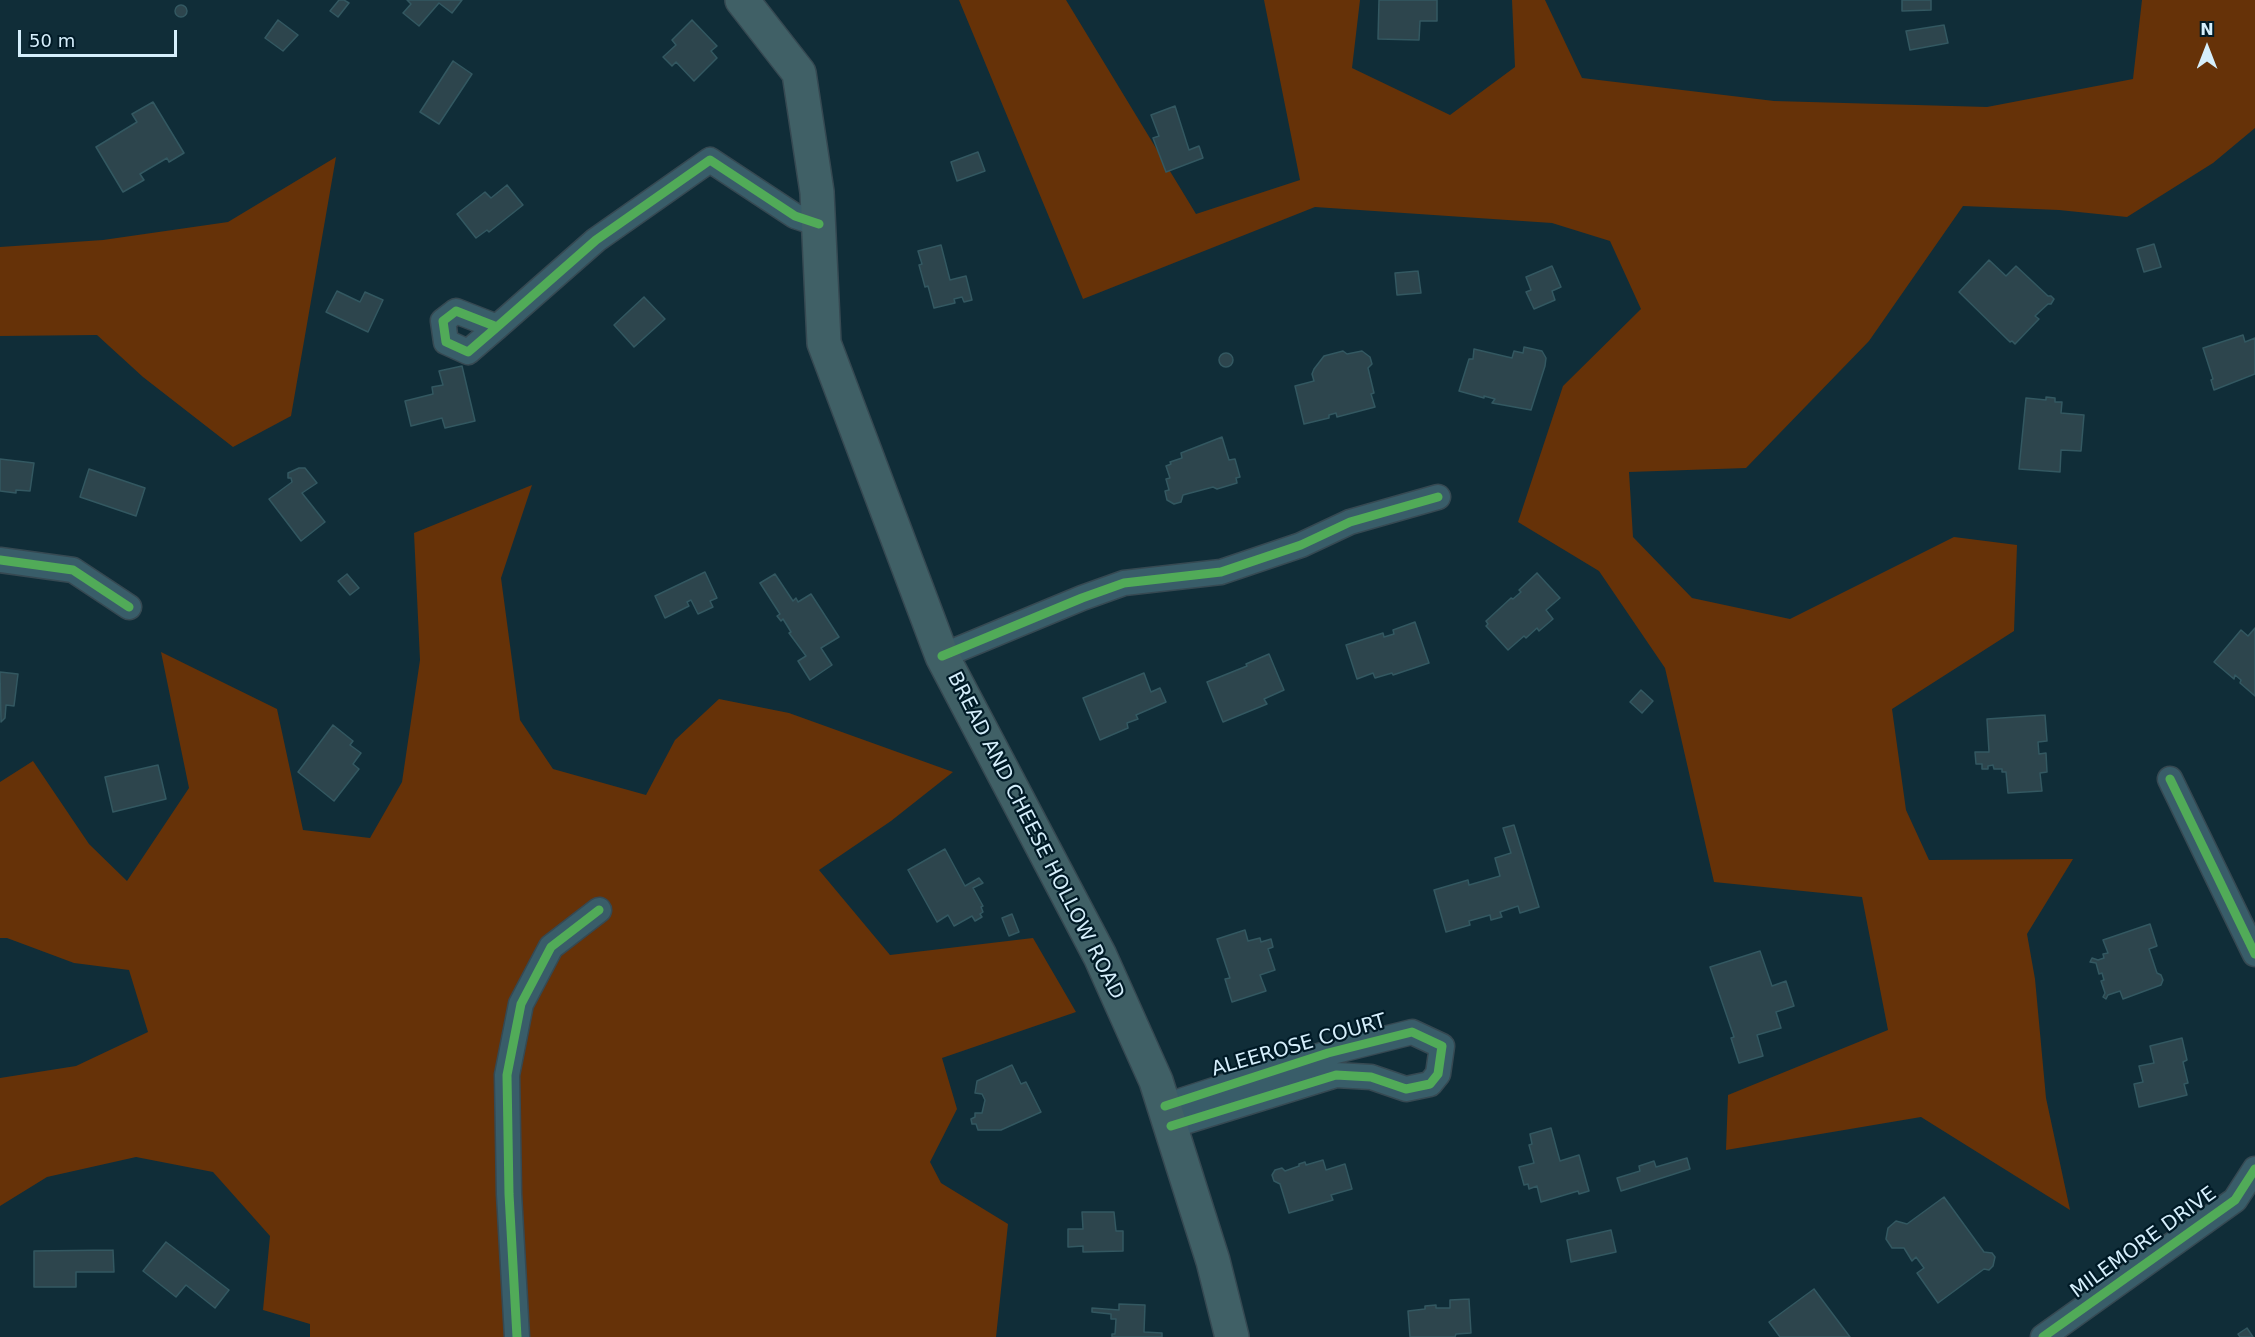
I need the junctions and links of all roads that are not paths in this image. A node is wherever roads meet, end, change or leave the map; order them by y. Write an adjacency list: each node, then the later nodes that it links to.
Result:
1 (742, 0): 2 (main road, BREAD AND CHEESE HOLLOW ROAD)
2 (819, 224): 3 (street); 7 (main road, BREAD AND CHEESE HOLLOW ROAD)
3 (497, 327)
4 (1438, 497): 7 (street)
5 (0, 560): 6 (street)
6 (129, 607)
7 (942, 656): 11 (main road, BREAD AND CHEESE HOLLOW ROAD)
8 (2170, 779): 10 (street)
9 (599, 910): 13 (street)
10 (2255, 954)
11 (1168, 1116): 11 (street, ALEEROSE COURT); 14 (main road, BREAD AND CHEESE HOLLOW ROAD)
12 (2255, 1168): 15 (street, MILEMORE DRIVE)
13 (517, 1337)
14 (1232, 1337)
15 (2043, 1337)

